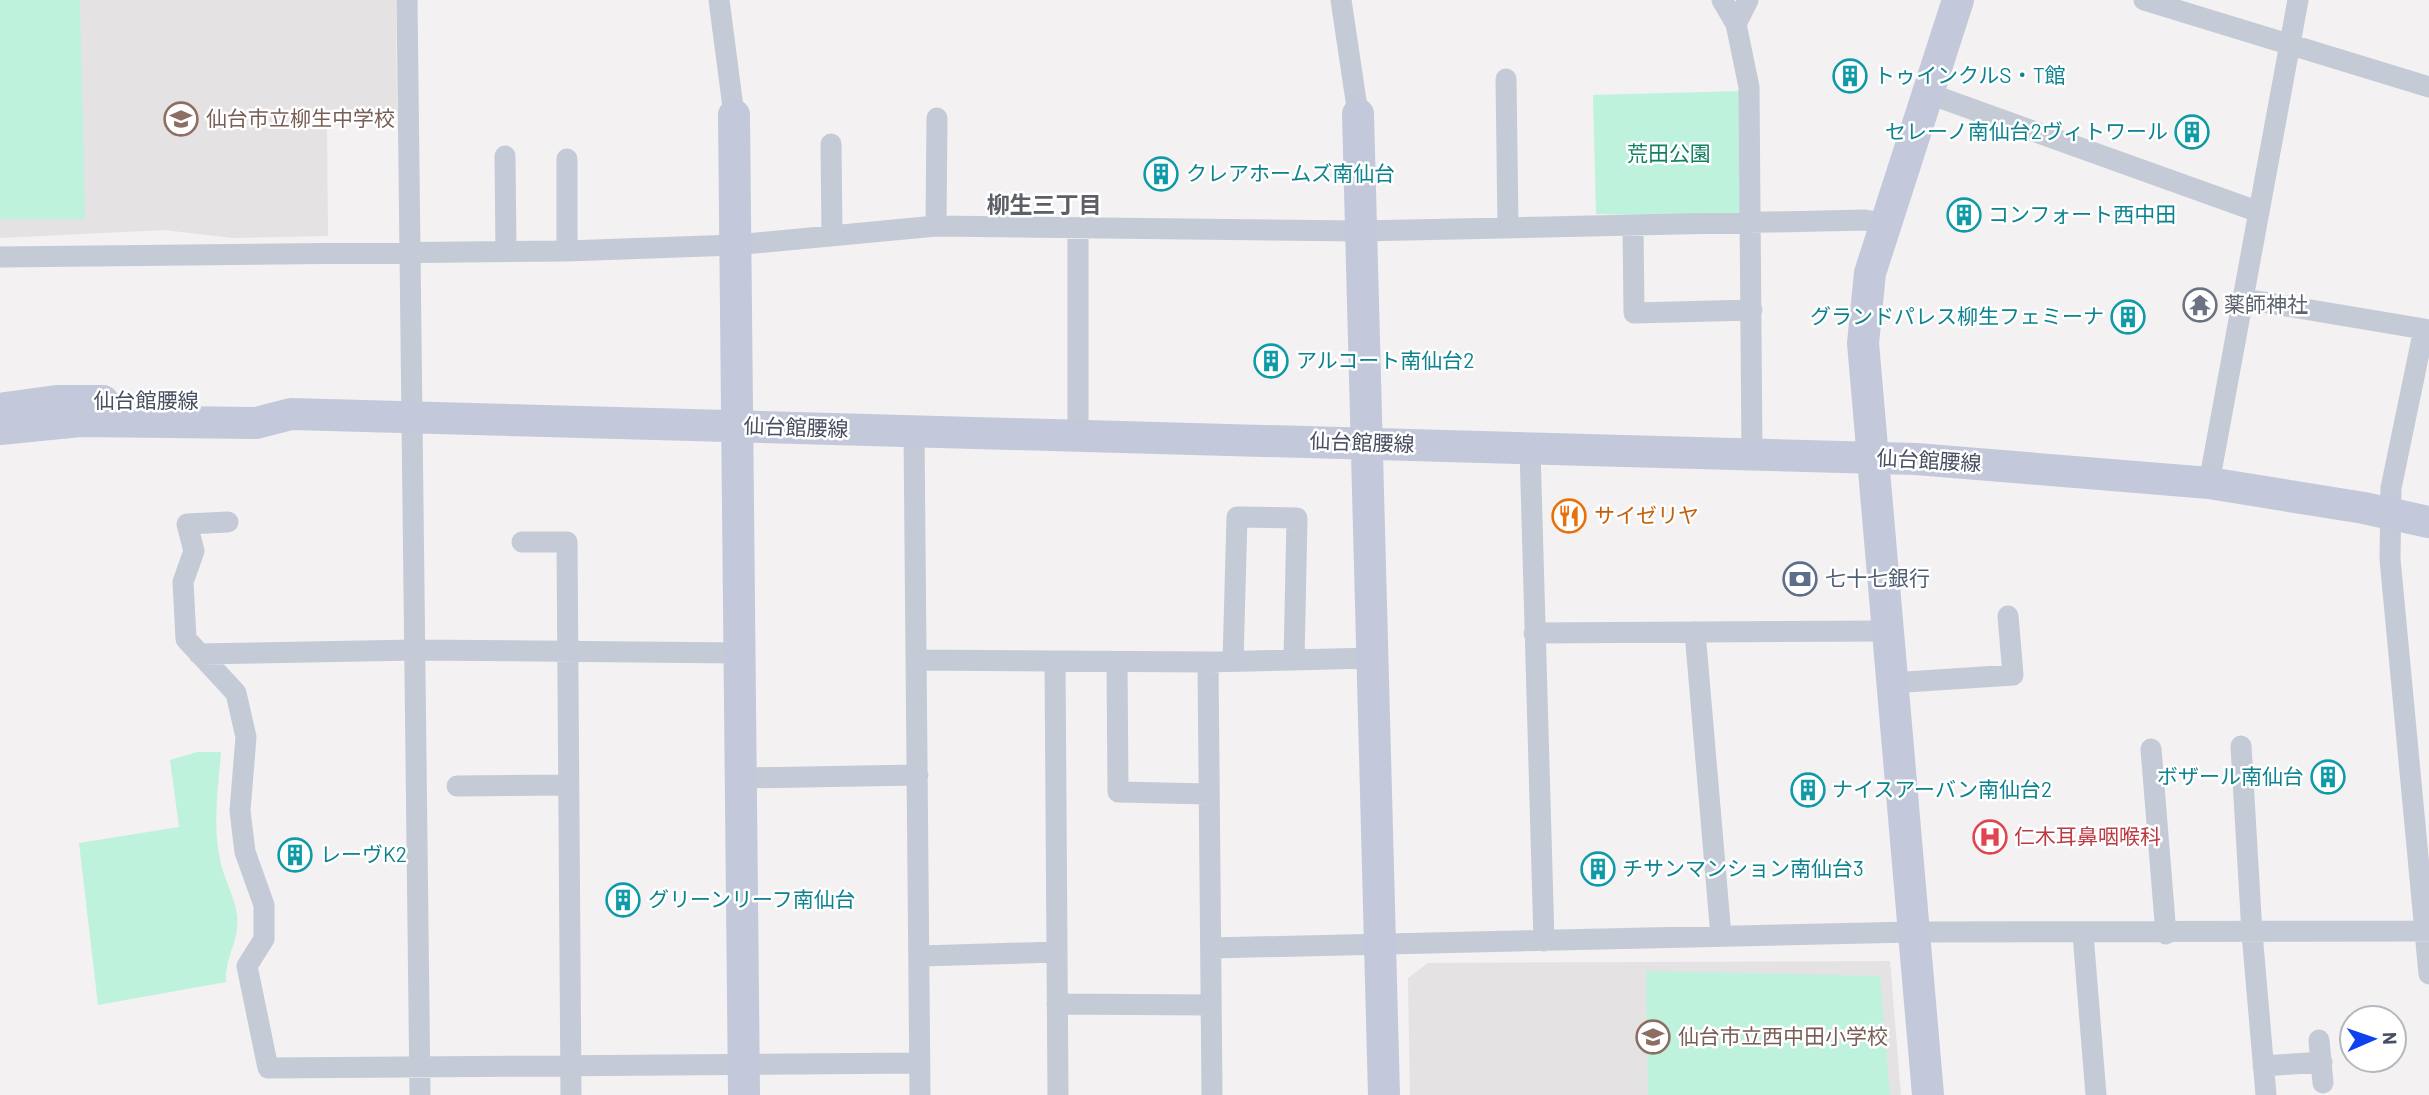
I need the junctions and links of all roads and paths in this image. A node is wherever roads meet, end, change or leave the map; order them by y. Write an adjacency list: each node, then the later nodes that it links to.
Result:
1 (407, 0): 32 (street)
2 (719, 0): 15 (street)
3 (1341, 0): 14 (street)
4 (1721, 0): 9 (street)
5 (1748, 0): 9 (street)
6 (1958, 0): 13 (street)
7 (2144, 0): 10 (street)
8 (2298, 0): 10 (street)
9 (1736, 24): 21 (street)
10 (2290, 46): 12 (street); 20 (street)
11 (1506, 79): 24 (street)
12 (2429, 87)
13 (1927, 93): 20 (street); 22 (street)
14 (1358, 114): 27 (street)
15 (734, 115): 29 (street)
16 (937, 118): 23 (street)
17 (831, 145): 28 (street)
18 (505, 156): 30 (street)
19 (567, 159): 31 (street)
20 (2259, 212): 34 (street)
21 (1752, 223): 22 (street); 25 (street); 35 (street)
22 (1884, 224): 47 (street)
23 (936, 226): 26 (street); 28 (street)
24 (1508, 226): 25 (street); 27 (street)
25 (1633, 226): 35 (street)
26 (1078, 229): 27 (street); 43 (street)
27 (1360, 232): 44 (street)
28 (832, 236): 29 (street)
29 (735, 245): 31 (street); 40 (street)
30 (506, 251): 31 (street); 32 (street)
31 (567, 251)
32 (410, 252): 33 (street); 39 (street)
33 (0, 257)
34 (2245, 299): 36 (street); 48 (street)
35 (1752, 310): 46 (street)
36 (2427, 329): 49 (street)
37 (0, 408): 38 (street, 仙台館腰線)
38 (291, 414): 39 (street, 仙台館腰線); 41 (street, 仙台館腰線)
39 (413, 416): 40 (street, 仙台館腰線); 57 (street)
40 (737, 426): 42 (street, 仙台館腰線); 59 (street)
41 (0, 429)
42 (914, 432): 43 (street, 仙台館腰線); 62 (street)
43 (1078, 435): 44 (street, 仙台館腰線)
44 (1367, 443): 45 (street, 仙台館腰線); 61 (street)
45 (1530, 449): 46 (street, 仙台館腰線); 56 (street)
46 (1752, 455): 47 (street, 仙台館腰線)
47 (1871, 458): 48 (street, 仙台館腰線); 54 (street)
48 (2209, 483): 49 (street, 仙台館腰線)
49 (2390, 513): 51 (street, 仙台館腰線); 71 (street)
50 (228, 522): 60 (street)
51 (2429, 522)
52 (522, 542): 58 (street)
53 (2008, 616): 68 (street)
54 (1886, 631): 55 (street); 68 (street)
55 (1695, 632): 56 (street); 82 (street)
56 (1534, 633): 83 (street)
57 (416, 650): 58 (street); 60 (street); 93 (street)
58 (569, 652): 59 (street); 74 (street)
59 (740, 653): 73 (street)
60 (199, 654): 93 (street)
61 (1373, 658): 63 (street); 84 (street)
62 (917, 660): 65 (street); 72 (street)
63 (1294, 660): 64 (street); 64 (street)
64 (1233, 661): 67 (street)
65 (1055, 662): 66 (street); 86 (street)
66 (1116, 662): 67 (street); 76 (street)
67 (1208, 662): 76 (street)
68 (1891, 683): 78 (street)
69 (2241, 746): 79 (street)
70 (2151, 749): 81 (street)
71 (2420, 756): 77 (street)
72 (918, 775): 73 (street); 87 (street)
73 (741, 778): 96 (street)
74 (568, 785): 75 (street); 94 (street)
75 (457, 786)
76 (1209, 793): 85 (street)
77 (2427, 931): 79 (street); 88 (street)
78 (1912, 932): 80 (street); 82 (street); 103 (street)
79 (2252, 933): 81 (street); 95 (street)
80 (2083, 934): 81 (street); 104 (street)
81 (2166, 934)
82 (1721, 936): 83 (street)
83 (1544, 941): 84 (street)
84 (1380, 945): 85 (street); 102 (street)
85 (1210, 948): 90 (street)
86 (1056, 953): 87 (street); 89 (street)
87 (920, 956): 92 (street)
88 (2429, 974)
89 (1057, 1004): 90 (street); 100 (street)
90 (1210, 1005): 101 (street)
91 (2319, 1040): 95 (street)
92 (920, 1063): 96 (street); 99 (street)
93 (419, 1066): 94 (street); 97 (street)
94 (571, 1066): 96 (street); 98 (street)
95 (2263, 1066): 105 (street)
96 (744, 1081)
97 (420, 1095)
98 (571, 1095)
99 (920, 1095)
100 (1058, 1095)
101 (1212, 1095)
102 (1384, 1095)
103 (1928, 1095)
104 (2096, 1095)
105 (2266, 1095)

